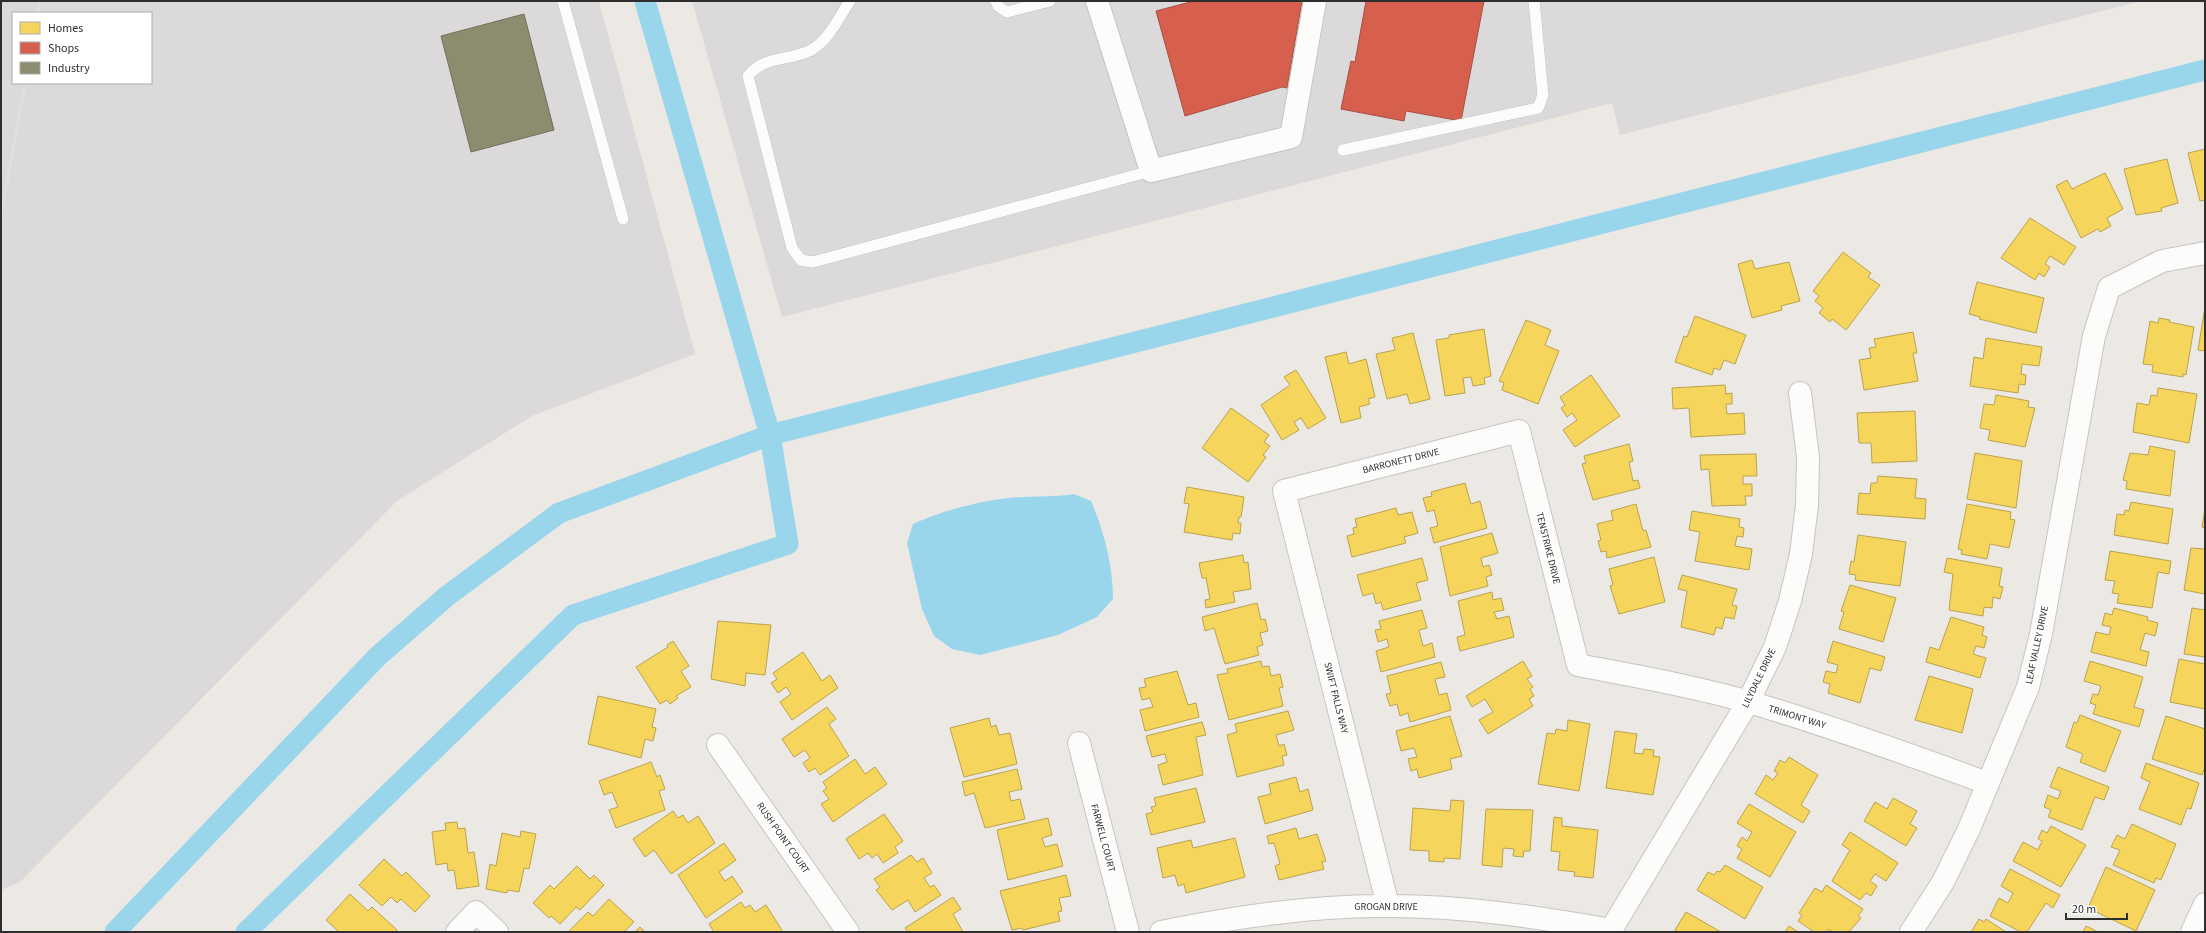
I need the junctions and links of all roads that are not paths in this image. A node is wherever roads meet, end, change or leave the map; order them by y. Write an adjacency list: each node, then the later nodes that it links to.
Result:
1 (563, 1): 10 (lane)
2 (850, 1): 9 (lane)
3 (996, 1): 4 (lane)
4 (1050, 1)
5 (1097, 1): 9 (street)
6 (1315, 1): 9 (street)
7 (1534, 1): 8 (lane)
8 (1343, 150)
9 (1151, 171)
10 (623, 218)
11 (2205, 253): 19 (street, LEAF VALLEY DRIVE)
12 (1800, 393): 16 (street, LILYDALE DRIVE)
13 (1519, 431): 14 (street, BARRONETT DRIVE); 15 (street, TENSTRIKE DRIVE)
14 (1284, 491): 21 (street, SWIFT FALLS WAY)
15 (1578, 665): 16 (street, TRIMONT WAY)
16 (1748, 702): 19 (street, TRIMONT WAY); 22 (street, LILYDALE DRIVE)
17 (1079, 743): 26 (street, FARWELL COURT)
18 (718, 745): 25 (street, RUSH POINT COURT)
19 (1987, 783): 28 (street, LEAF VALLEY DRIVE)
20 (2205, 904): 29 (street)
21 (1388, 906): 22 (street, GROGAN DRIVE); 27 (street, GROGAN DRIVE)
22 (1611, 930)
23 (457, 932): 24 (street)
24 (497, 932)
25 (848, 932)
26 (1128, 932)
27 (1161, 932)
28 (1911, 932)
29 (2192, 932)

